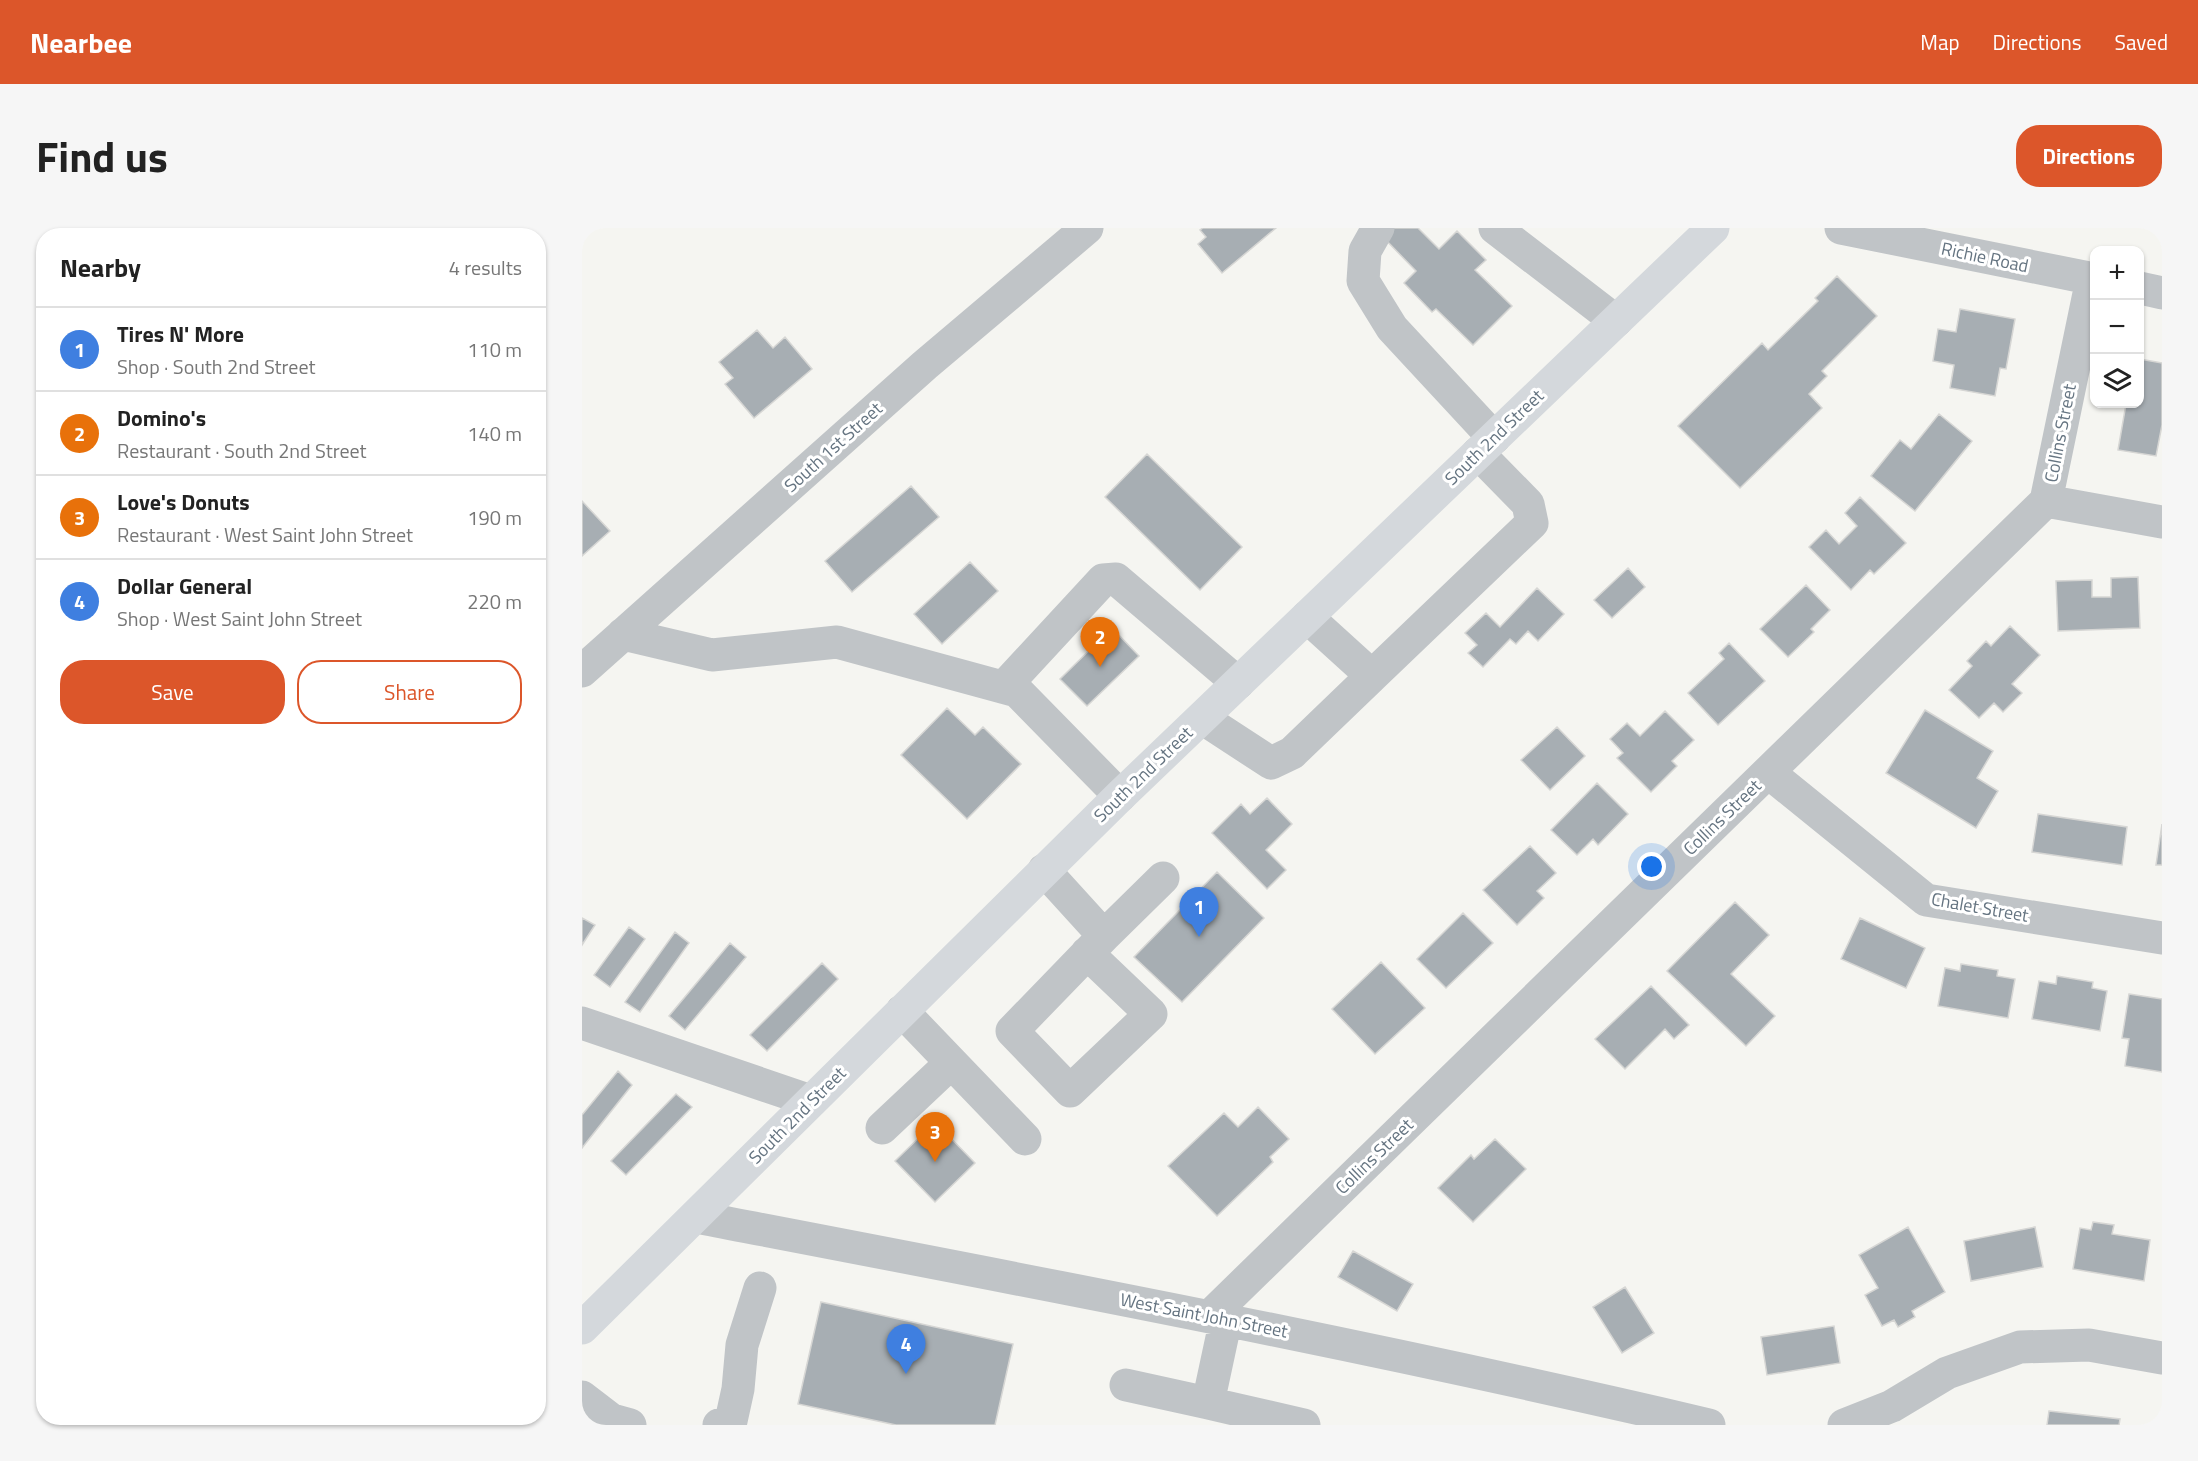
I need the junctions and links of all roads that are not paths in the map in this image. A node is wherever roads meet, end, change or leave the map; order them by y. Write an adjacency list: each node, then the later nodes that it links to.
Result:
1 (1087, 228): 15 (street, South 1st Street)
2 (1378, 228): 11 (street)
3 (1495, 228): 10 (street)
4 (1713, 228): 10 (main road, South 2nd Street)
5 (1841, 228): 6 (street, Richie Road)
6 (2090, 278)
7 (2144, 289): 9 (street)
8 (2090, 293): 12 (street, Collins Street)
9 (2162, 293)
10 (1616, 321): 11 (main road, South 2nd Street)
11 (1486, 445): 14 (main road, South 2nd Street); 17 (street)
12 (2046, 501): 13 (street); 21 (street, Collins Street)
13 (2162, 522)
14 (1307, 616): 17 (street); 18 (main road, South 2nd Street)
15 (623, 634): 16 (street, South 1st Street); 19 (street)
16 (582, 671)
17 (1372, 676): 20 (street)
18 (1238, 683): 19 (street); 20 (main road, South 2nd Street)
19 (1004, 687): 22 (street)
20 (1202, 718): 22 (main road, South 2nd Street)
21 (1768, 772): 25 (street, Chalet Street); 34 (street, Collins Street)
22 (1119, 796): 23 (main road, South 2nd Street)
23 (1044, 870): 24 (street); 26 (main road, South 2nd Street)
24 (1163, 878)
25 (2162, 938)
26 (902, 1011): 28 (street); 29 (main road, South 2nd Street)
27 (582, 1023): 29 (street)
28 (951, 1063): 30 (street); 31 (street)
29 (811, 1101): 32 (main road, South 2nd Street)
30 (882, 1128)
31 (1025, 1139)
32 (696, 1216): 34 (street, West Saint John Street); 35 (main road, South 2nd Street)
33 (760, 1288): 42 (street)
34 (1218, 1318): 39 (street); 40 (street, West Saint John Street)
35 (582, 1328)
36 (2162, 1358): 44 (street)
37 (1126, 1385): 39 (street)
38 (582, 1397): 41 (street)
39 (1208, 1403): 43 (street)
40 (1688, 1423)
41 (630, 1425)
42 (719, 1425)
43 (1304, 1425)
44 (1844, 1425)

